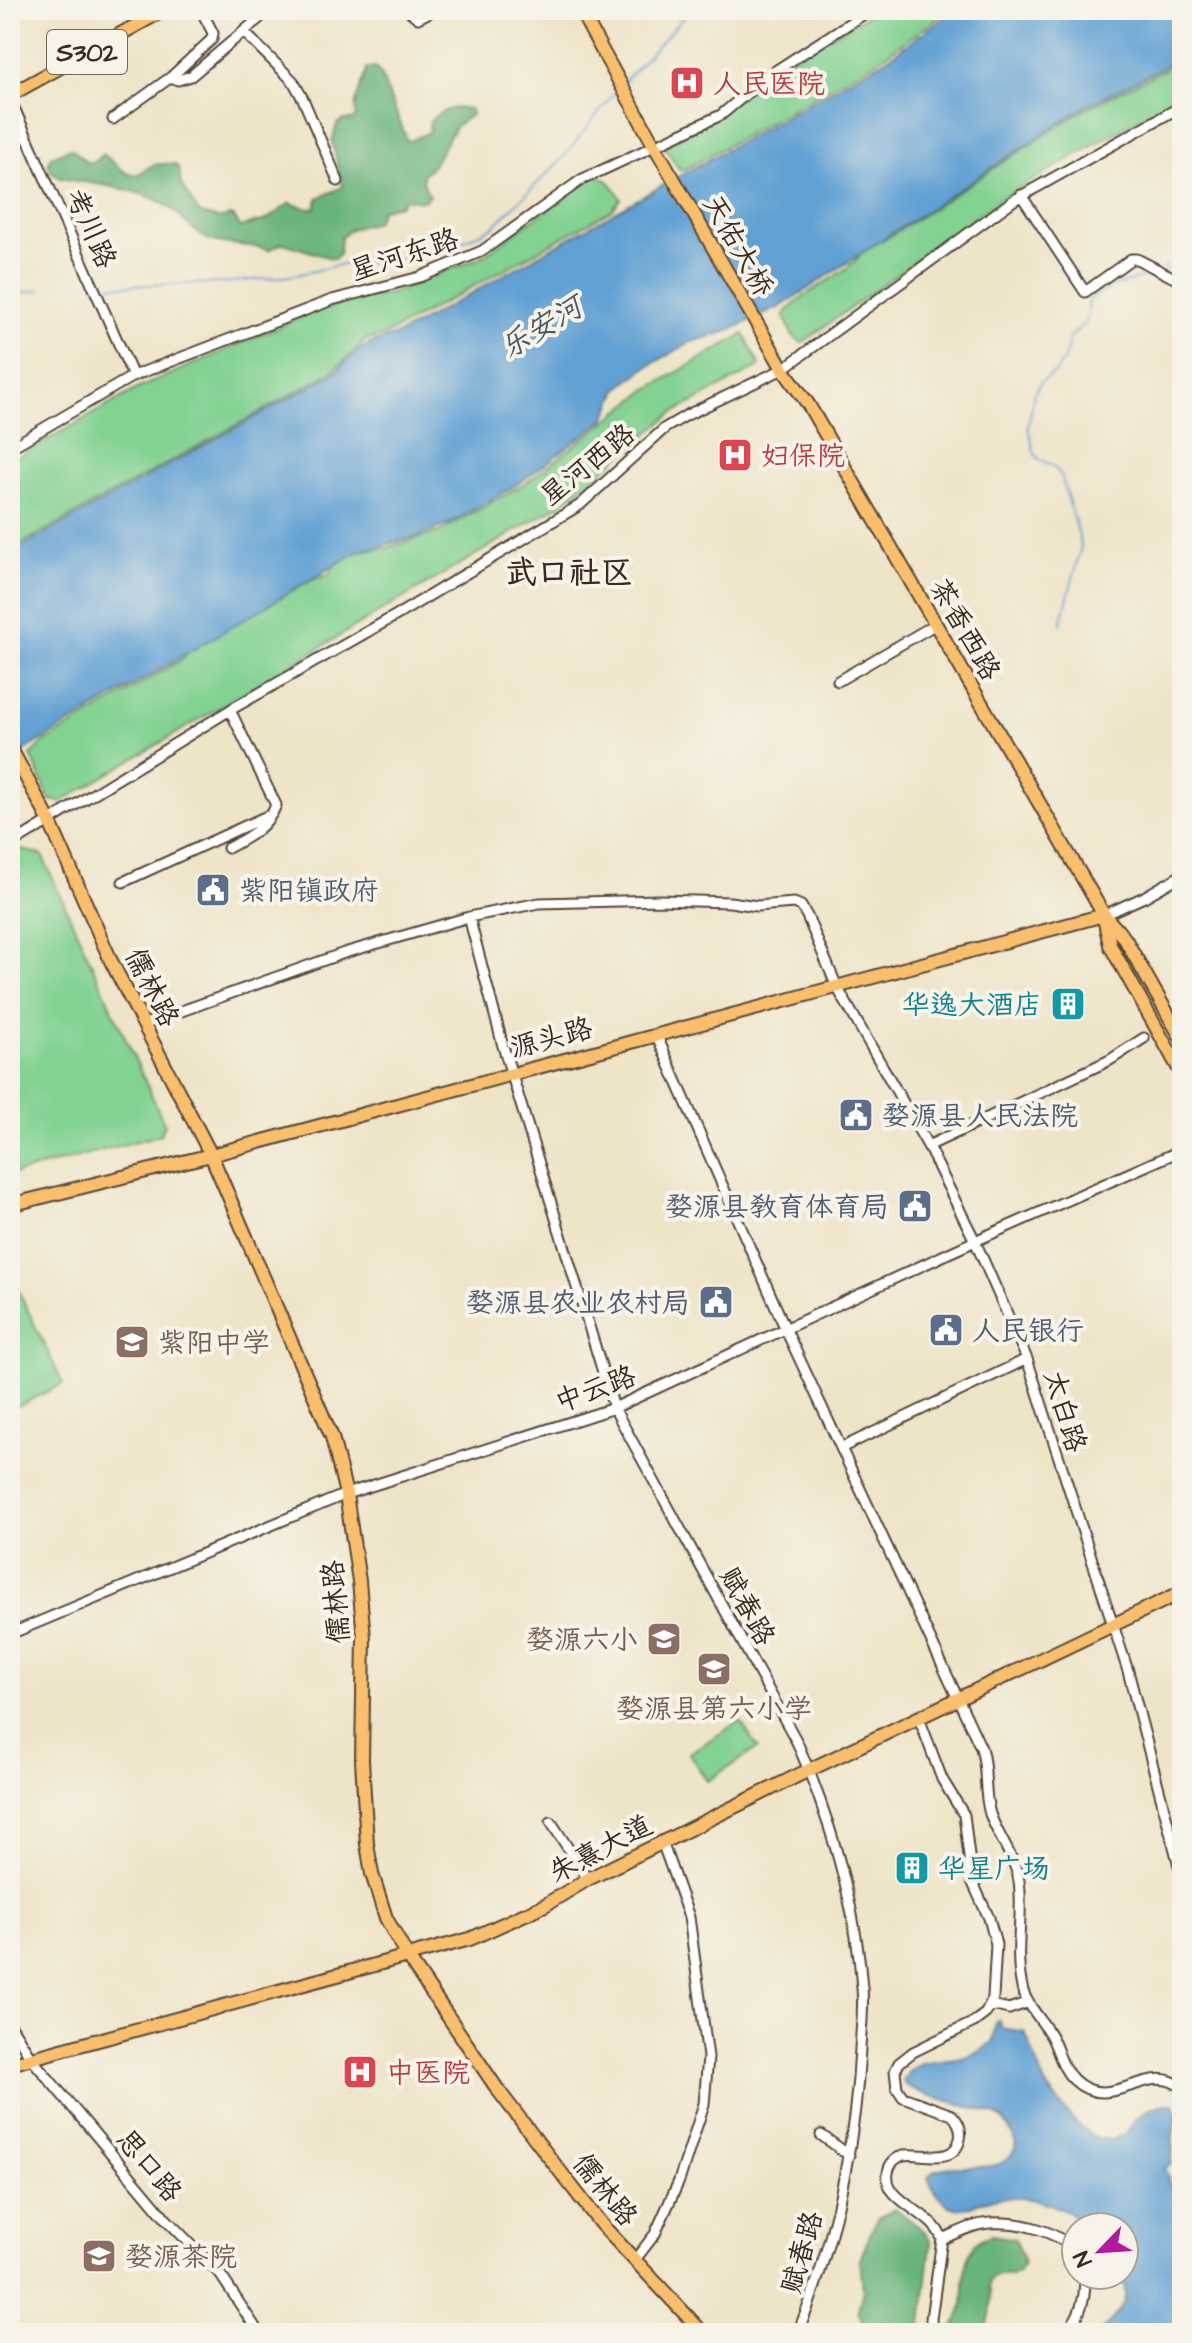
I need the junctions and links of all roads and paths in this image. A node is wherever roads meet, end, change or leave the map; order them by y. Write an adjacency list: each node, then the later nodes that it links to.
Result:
1 (164, 10): 10 (main road, S302)
2 (201, 10): 9 (street)
3 (269, 10): 8 (street)
4 (408, 10): 5 (street)
5 (434, 10)
6 (580, 10): 13 (main road, 天佑大桥)
7 (870, 10): 13 (street, 星河东路)
8 (244, 32): 9 (street); 14 (street)
9 (171, 77): 12 (street)
10 (10, 97): 18 (street, 考川路)
11 (1182, 106): 15 (street, 星河西路)
12 (113, 119)
13 (654, 145): 17 (main road, 天佑大桥); 18 (street, 星河东路)
14 (338, 181)
15 (1021, 195): 16 (street); 17 (street, 星河西路)
16 (1182, 282)
17 (783, 369): 20 (main road, 茶香西路); 22 (street, 星河西路)
18 (133, 376): 19 (street, 星河东路)
19 (10, 448)
20 (936, 624): 21 (street); 30 (main road, 茶香西路)
21 (838, 681)
22 (230, 710): 24 (street); 25 (street, 星河西路)
23 (10, 747): 25 (main road, 儒林路)
24 (270, 815): 27 (street); 29 (street)
25 (49, 820): 26 (street, 星河西路); 33 (main road, 儒林路)
26 (10, 845)
27 (228, 848)
28 (1182, 875): 30 (street)
29 (123, 882)
30 (1104, 915): 32 (main road, 源头路); 36 (main road); 38 (main road)
31 (469, 917): 32 (street, 太白路); 33 (street); 37 (street, 赋春路)
32 (837, 987): 34 (main road, 源头路); 39 (street, 太白路)
33 (145, 1024): 41 (main road, 儒林路)
34 (656, 1034): 37 (main road, 源头路); 44 (street)
35 (1144, 1038): 39 (street)
36 (1182, 1039)
37 (511, 1073): 41 (main road, 源头路); 46 (street, 赋春路)
38 (1182, 1074)
39 (928, 1146): 43 (street, 太白路)
40 (1182, 1150): 43 (street, 中云路)
41 (211, 1155): 42 (main road, 源头路); 48 (main road, 儒林路)
42 (10, 1205)
43 (975, 1241): 44 (street, 中云路); 45 (street, 太白路)
44 (786, 1330): 46 (street, 中云路); 47 (street)
45 (1027, 1359): 47 (street); 50 (street, 太白路)
46 (614, 1408): 48 (street, 中云路); 54 (street, 赋春路)
47 (841, 1448): 52 (street)
48 (346, 1494): 51 (street, 中云路); 59 (main road, 儒林路)
49 (1182, 1592): 50 (main road, 朱熹大道)
50 (1113, 1626): 52 (main road, 朱熹大道); 57 (street, 太白路)
51 (10, 1634)
52 (960, 1698): 53 (main road, 朱熹大道); 60 (street)
53 (919, 1718): 54 (main road, 朱熹大道); 61 (street)
54 (809, 1770): 56 (main road, 朱熹大道); 67 (street, 赋春路)
55 (551, 1822): 58 (street)
56 (662, 1842): 58 (main road, 朱熹大道); 70 (street)
57 (1182, 1877)
58 (588, 1879): 59 (main road, 朱熹大道)
59 (407, 1956): 63 (main road, 朱熹大道); 70 (main road, 儒林路)
60 (1029, 2002): 61 (street); 65 (street)
61 (991, 2005): 69 (street)
62 (10, 2024): 63 (street, 思口路)
63 (31, 2058): 64 (main road, 朱熹大道); 72 (street, 思口路)
64 (10, 2064)
65 (1182, 2088)
66 (821, 2135): 67 (street)
67 (849, 2155): 74 (street, 赋春路)
68 (1060, 2238): 69 (street)
69 (942, 2239): 75 (street)
70 (634, 2261): 73 (main road, 儒林路)
71 (1084, 2291): 76 (street)
72 (259, 2333)
73 (703, 2333)
74 (798, 2333)
75 (932, 2333)
76 (1065, 2333)

